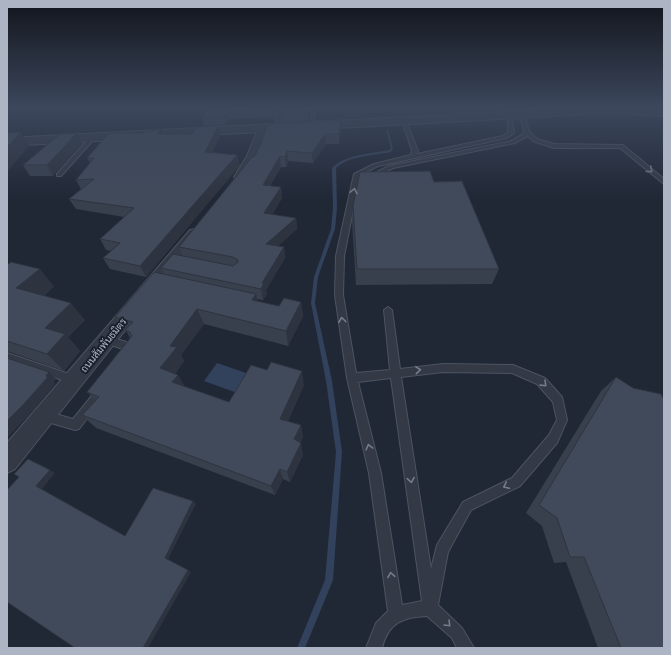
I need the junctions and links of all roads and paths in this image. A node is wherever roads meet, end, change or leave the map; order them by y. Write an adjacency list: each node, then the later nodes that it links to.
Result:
1 (38, 139): 8 (street)
2 (91, 139): 10 (lane)
3 (259, 139): 13 (street)
4 (410, 139): 9 (lane)
5 (497, 139): 9 (lane)
6 (519, 139): 12 (lane)
7 (534, 139): 11 (lane, one-way to 11)
8 (7, 142)
9 (414, 156): 20 (lane, one-way to 9)
10 (59, 175)
11 (664, 182)
12 (374, 183)
13 (230, 190)
14 (206, 220): 16 (street, ถนนสัมพันธมิตร)
15 (388, 310): 19 (lane)
16 (108, 340): 17 (lane); 21 (street, ถนนสัมพันธมิตร)
17 (131, 355)
18 (7, 357): 21 (lane)
19 (394, 372): 20 (lane); 25 (lane, one-way to 25); 25 (lane, one-way to 25)
20 (352, 378): 26 (lane, one-way to 20)
21 (74, 380): 23 (street, ถนนสัมพันธมิตร)
22 (108, 384): 23 (lane)
23 (45, 416): 24 (street, ถนนสัมพันธมิตร)
24 (7, 460)
25 (430, 608): 26 (lane); 28 (lane, one-way to 28)
26 (396, 614): 27 (lane)
27 (374, 648)
28 (466, 648)

